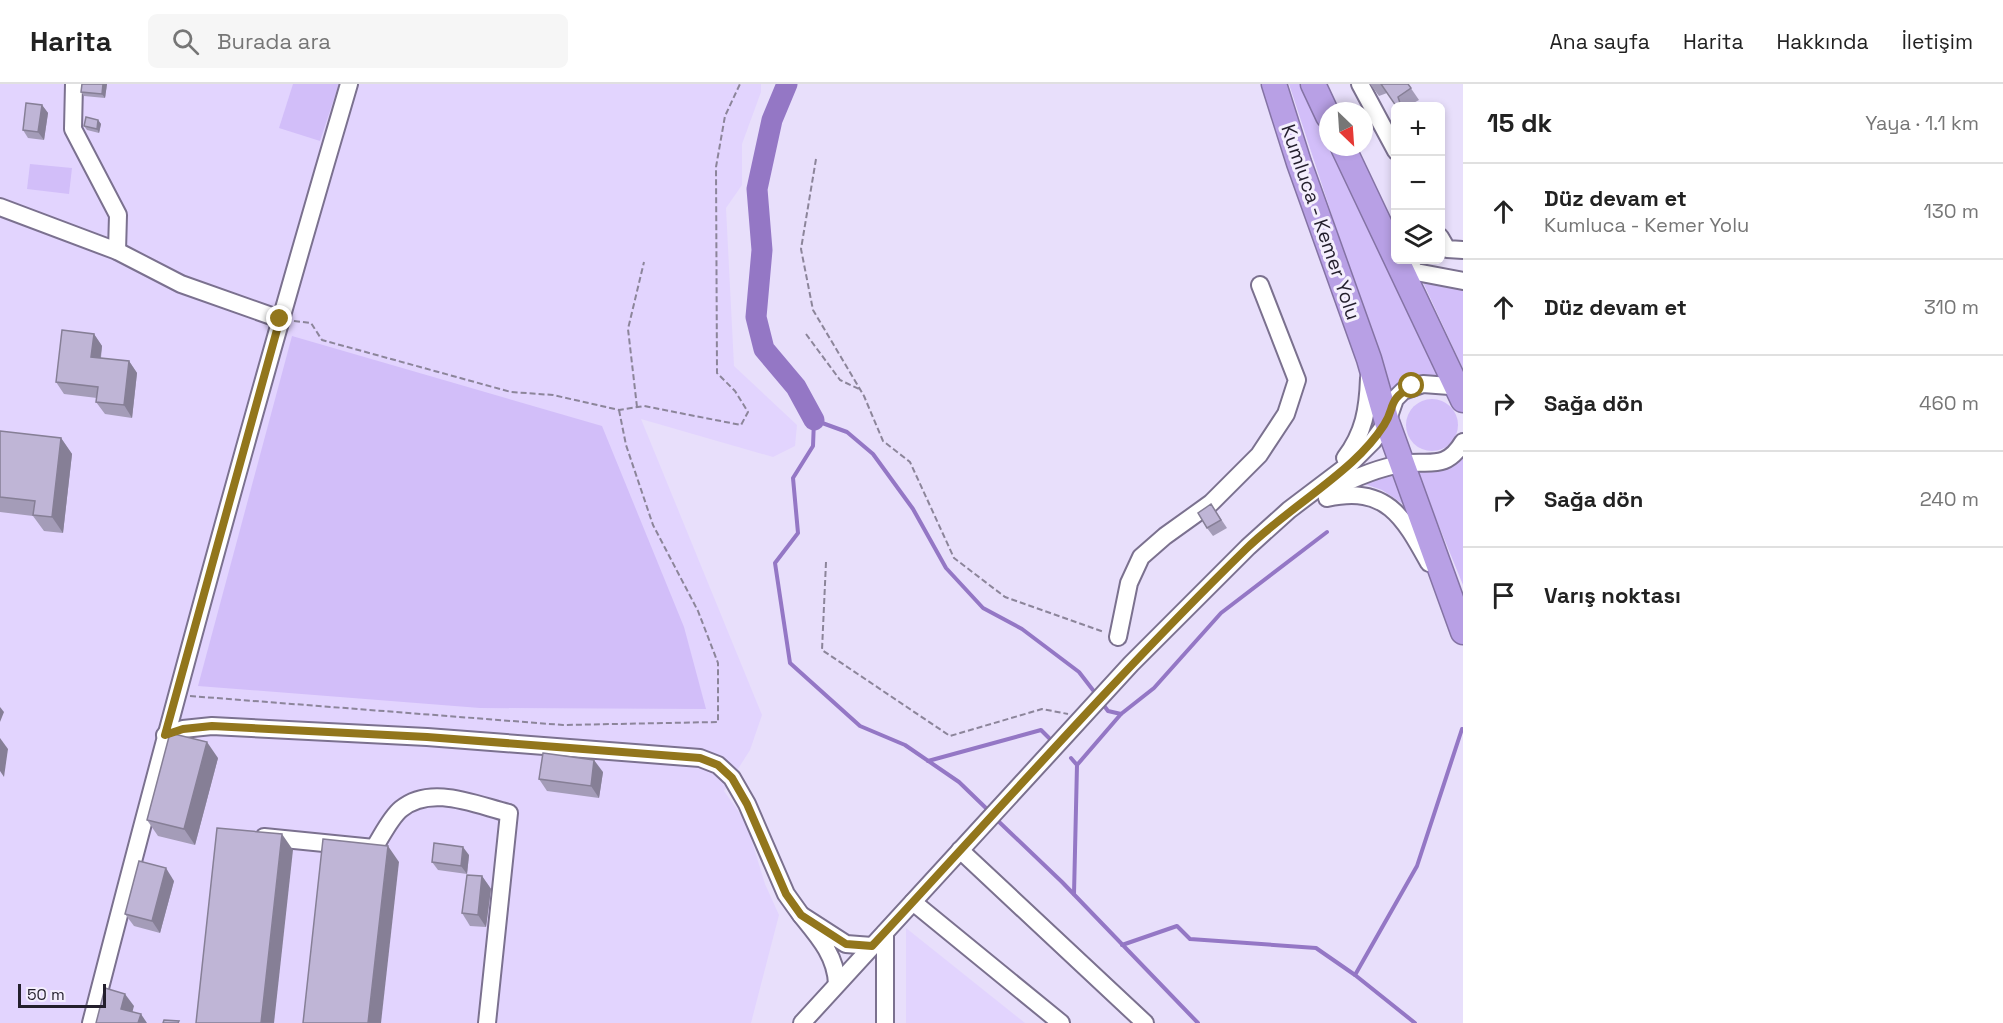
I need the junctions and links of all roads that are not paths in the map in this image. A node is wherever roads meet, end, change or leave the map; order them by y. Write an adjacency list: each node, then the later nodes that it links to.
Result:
1 (74, 84): 13 (street)
2 (349, 84): 17 (street)
3 (1274, 84): 18 (highway, Kumluca - Kemer Yolu)
4 (1313, 84): 6 (highway)
5 (1360, 84): 7 (street)
6 (1321, 102)
7 (1391, 144)
8 (1347, 156): 10 (highway)
9 (0, 207): 13 (street)
10 (1389, 240): 19 (highway)
11 (1445, 246): 12 (street)
12 (1463, 250)
13 (117, 251): 17 (street)
14 (1409, 264): 15 (street)
15 (1463, 281)
16 (1260, 285): 27 (street)
17 (280, 319): 28 (street)
18 (1369, 359): 20 (highway, Kumluca - Kemer Yolu); 23 (street, Kumluca - Kemer Yolu)
19 (1461, 391): 20 (street, Kumluca - Kemer Yolu)
20 (1387, 422): 22 (highway, Kumluca - Kemer Yolu); 23 (street, Kumluca - Kemer Yolu)
21 (1463, 442): 22 (street, Kumluca - Kemer Yolu)
22 (1401, 463): 24 (street, Kumluca - Kemer Yolu); 26 (highway, Kumluca - Kemer Yolu)
23 (1321, 488): 25 (street, Kumluca - Kemer Yolu)
24 (1301, 509): 25 (street, Kumluca - Kemer Yolu); 26 (street, Kumluca - Kemer Yolu)
25 (1248, 547): 30 (street)
26 (1461, 625)
27 (1118, 637)
28 (165, 735): 32 (street); 36 (street)
29 (246, 835): 37 (street)
30 (960, 850): 31 (street); 41 (street)
31 (913, 902): 33 (street); 40 (street)
32 (801, 915): 34 (street); 35 (street)
33 (885, 933): 34 (street); 39 (street)
34 (872, 946): 35 (street)
35 (837, 984): 38 (street)
36 (91, 1023)
37 (487, 1023)
38 (802, 1023)
39 (885, 1023)
40 (1061, 1023)
41 (1146, 1023)

